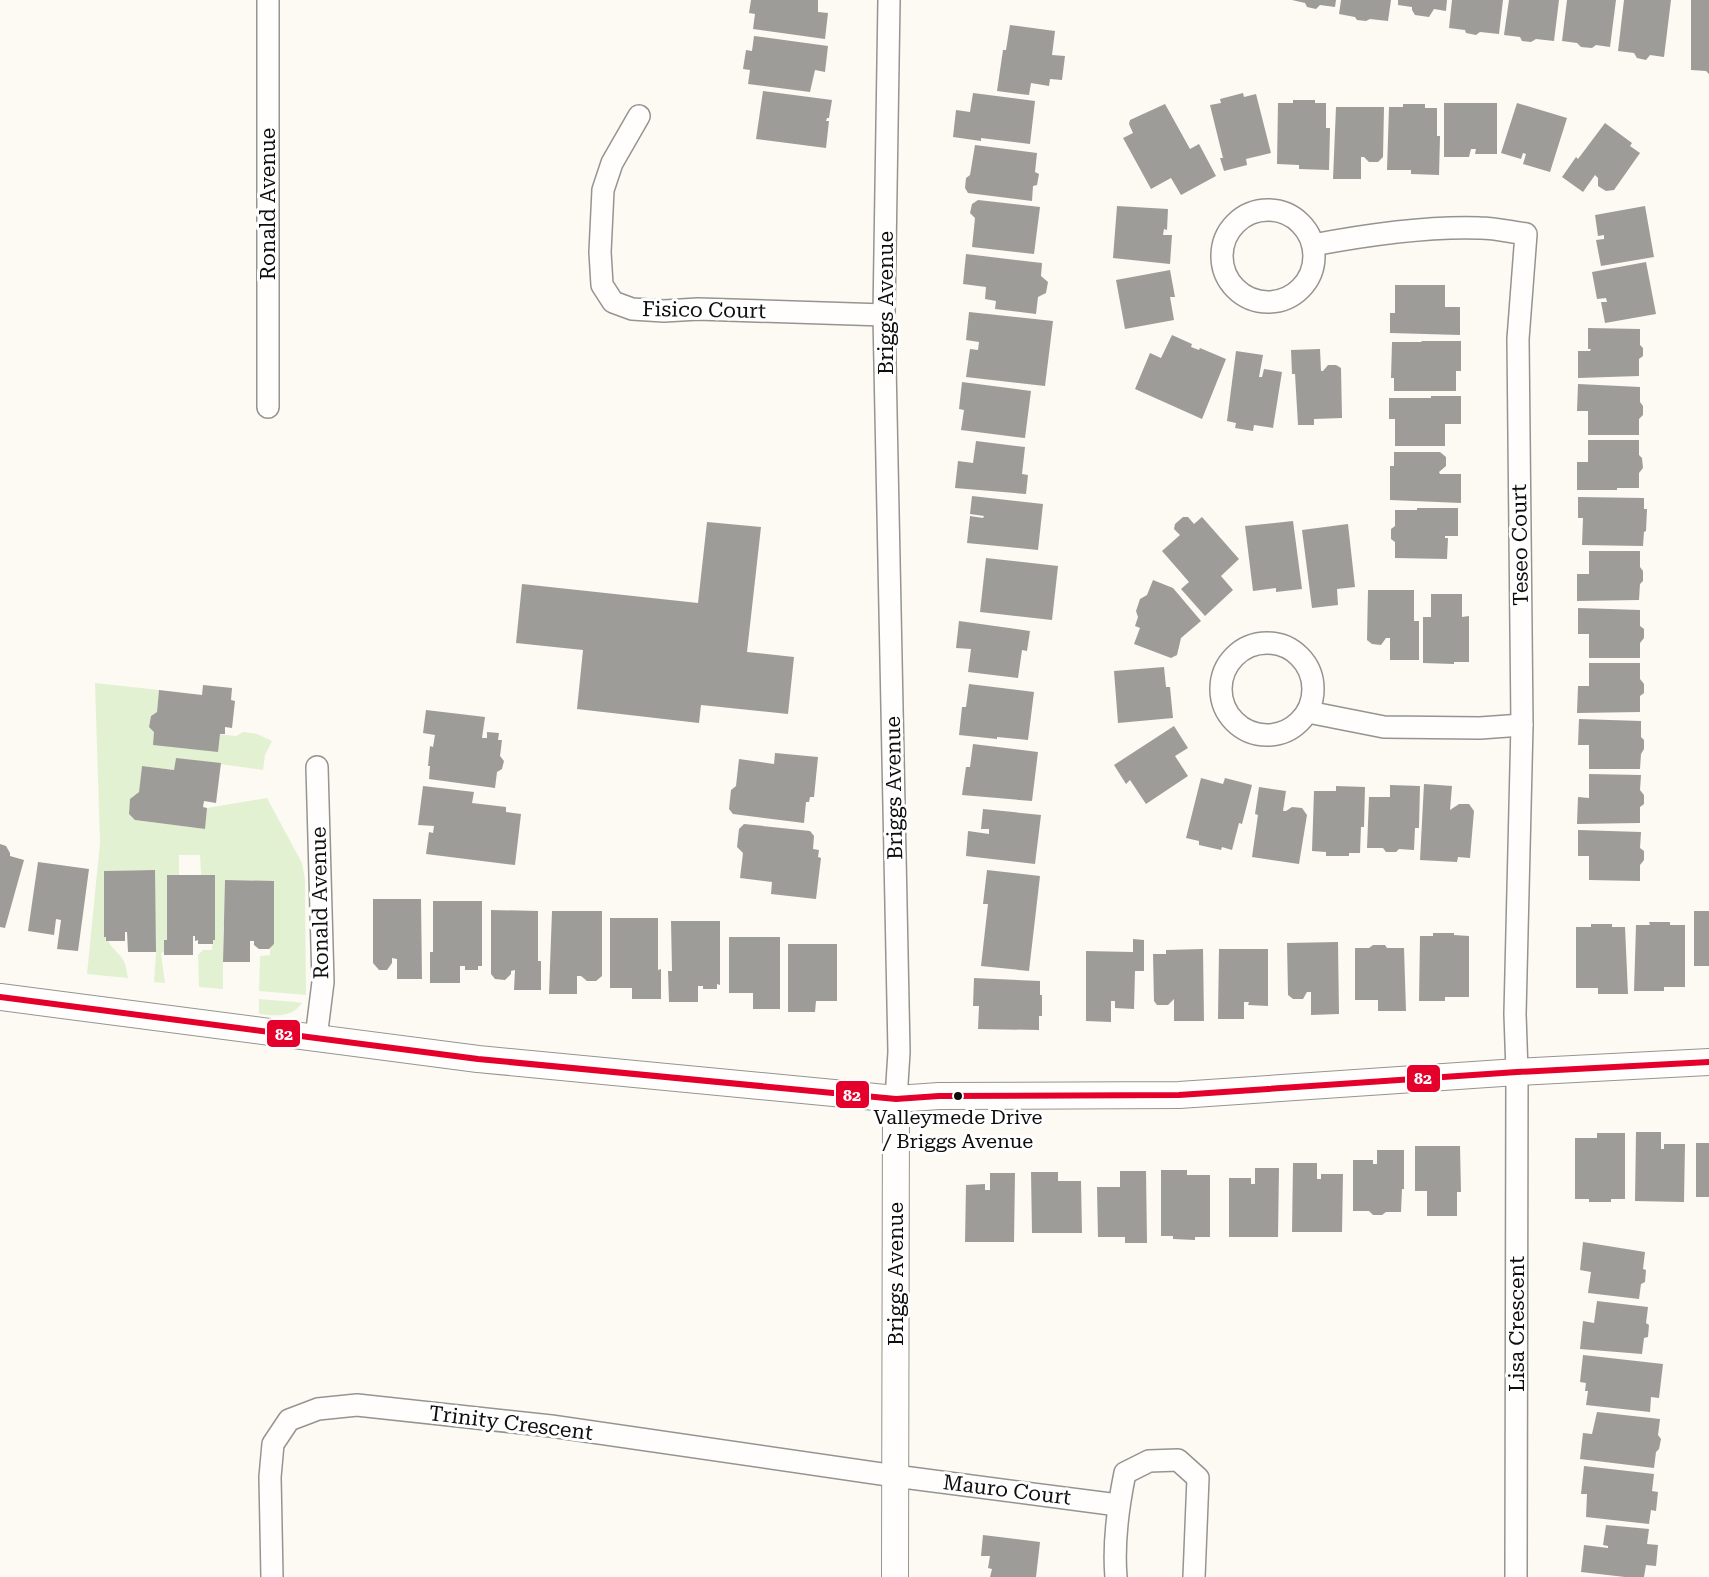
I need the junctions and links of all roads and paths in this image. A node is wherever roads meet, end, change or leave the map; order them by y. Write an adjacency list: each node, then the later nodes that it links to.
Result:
1 (268, 0): 6 (street, Ronald Avenue)
2 (889, 0): 5 (street, Briggs Avenue)
3 (639, 116): 5 (street, Fisico Court)
4 (1313, 245): 4 (street); 8 (street, Teseo Court)
5 (884, 315): 14 (street, Briggs Avenue)
6 (268, 407)
7 (1308, 712): 7 (street); 8 (street)
8 (1522, 725): 13 (street, Teseo Court)
9 (318, 767): 11 (street, Ronald Avenue)
10 (0, 997): 11 (street)
11 (316, 1038): 14 (street)
12 (1709, 1062): 13 (street)
13 (1517, 1072): 14 (street); 21 (street, Lisa Crescent)
14 (896, 1099): 15 (street, Briggs Avenue)
15 (895, 1476): 16 (street, Mauro Court); 17 (street, Trinity Crescent); 18 (street, Briggs Avenue)
16 (1118, 1505): 19 (street); 20 (street)
17 (272, 1577)
18 (895, 1577)
19 (1116, 1577)
20 (1194, 1577)
21 (1516, 1577)

